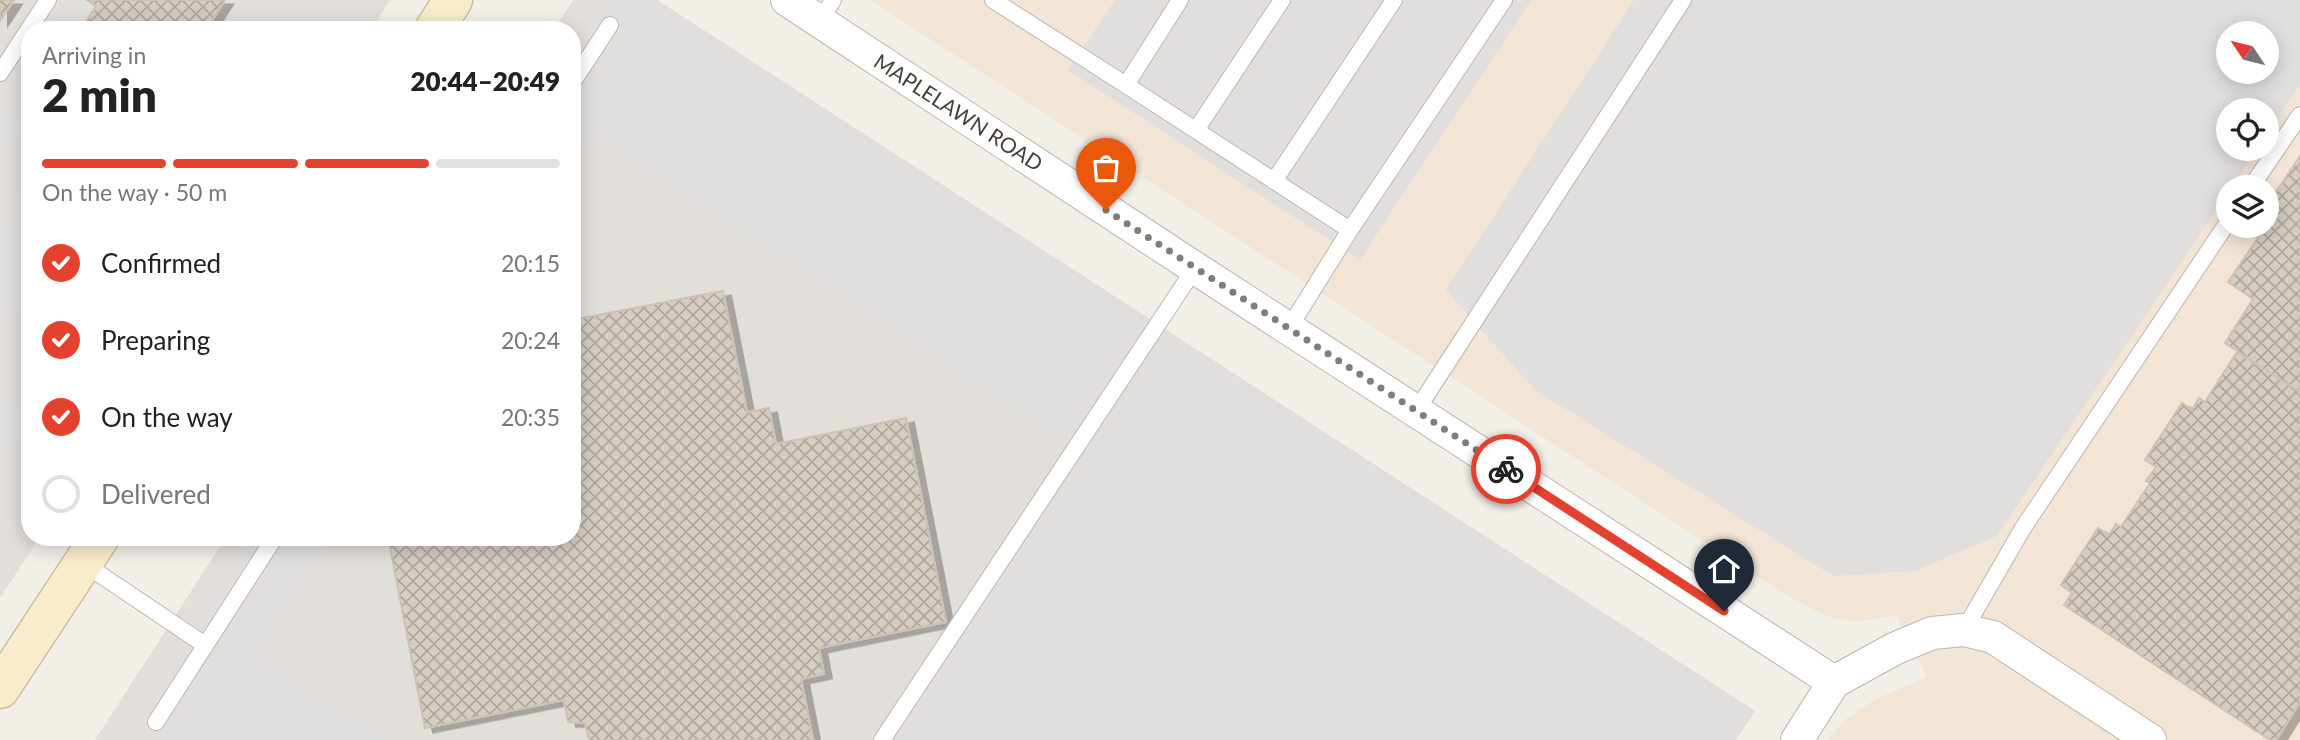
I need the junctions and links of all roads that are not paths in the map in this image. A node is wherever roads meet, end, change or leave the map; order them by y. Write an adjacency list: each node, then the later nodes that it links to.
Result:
1 (48, 0): 11 (lane)
2 (453, 0): 12 (main road)
3 (787, 0): 10 (street, MAPLELAWN ROAD)
4 (993, 0): 17 (lane)
5 (1180, 0): 17 (lane)
6 (1282, 0): 19 (lane)
7 (1394, 0): 21 (lane)
8 (1504, 0): 22 (lane)
9 (1683, 0): 26 (lane)
10 (826, 11): 24 (street, MAPLELAWN ROAD)
11 (34, 21)
12 (440, 21)
13 (610, 25): 15 (lane)
14 (21, 41): 16 (lane)
15 (581, 69)
16 (0, 73)
17 (1126, 85): 19 (lane)
18 (2300, 115): 20 (lane)
19 (1196, 130): 21 (lane)
20 (2259, 175)
21 (1274, 181): 22 (lane)
22 (1350, 230): 25 (lane)
23 (2217, 238): 29 (lane)
24 (1195, 268): 25 (street, MAPLELAWN ROAD); 34 (lane)
25 (1289, 328): 26 (street, MAPLELAWN ROAD)
26 (1416, 411): 31 (street, MAPLELAWN ROAD)
27 (269, 546): 30 (lane)
28 (91, 550): 30 (lane); 32 (main road)
29 (1964, 630): 31 (street); 36 (street)
30 (205, 645): 33 (lane)
31 (1834, 682): 35 (street)
32 (0, 689)
33 (156, 722)
34 (881, 740)
35 (1797, 740)
36 (2150, 740)

